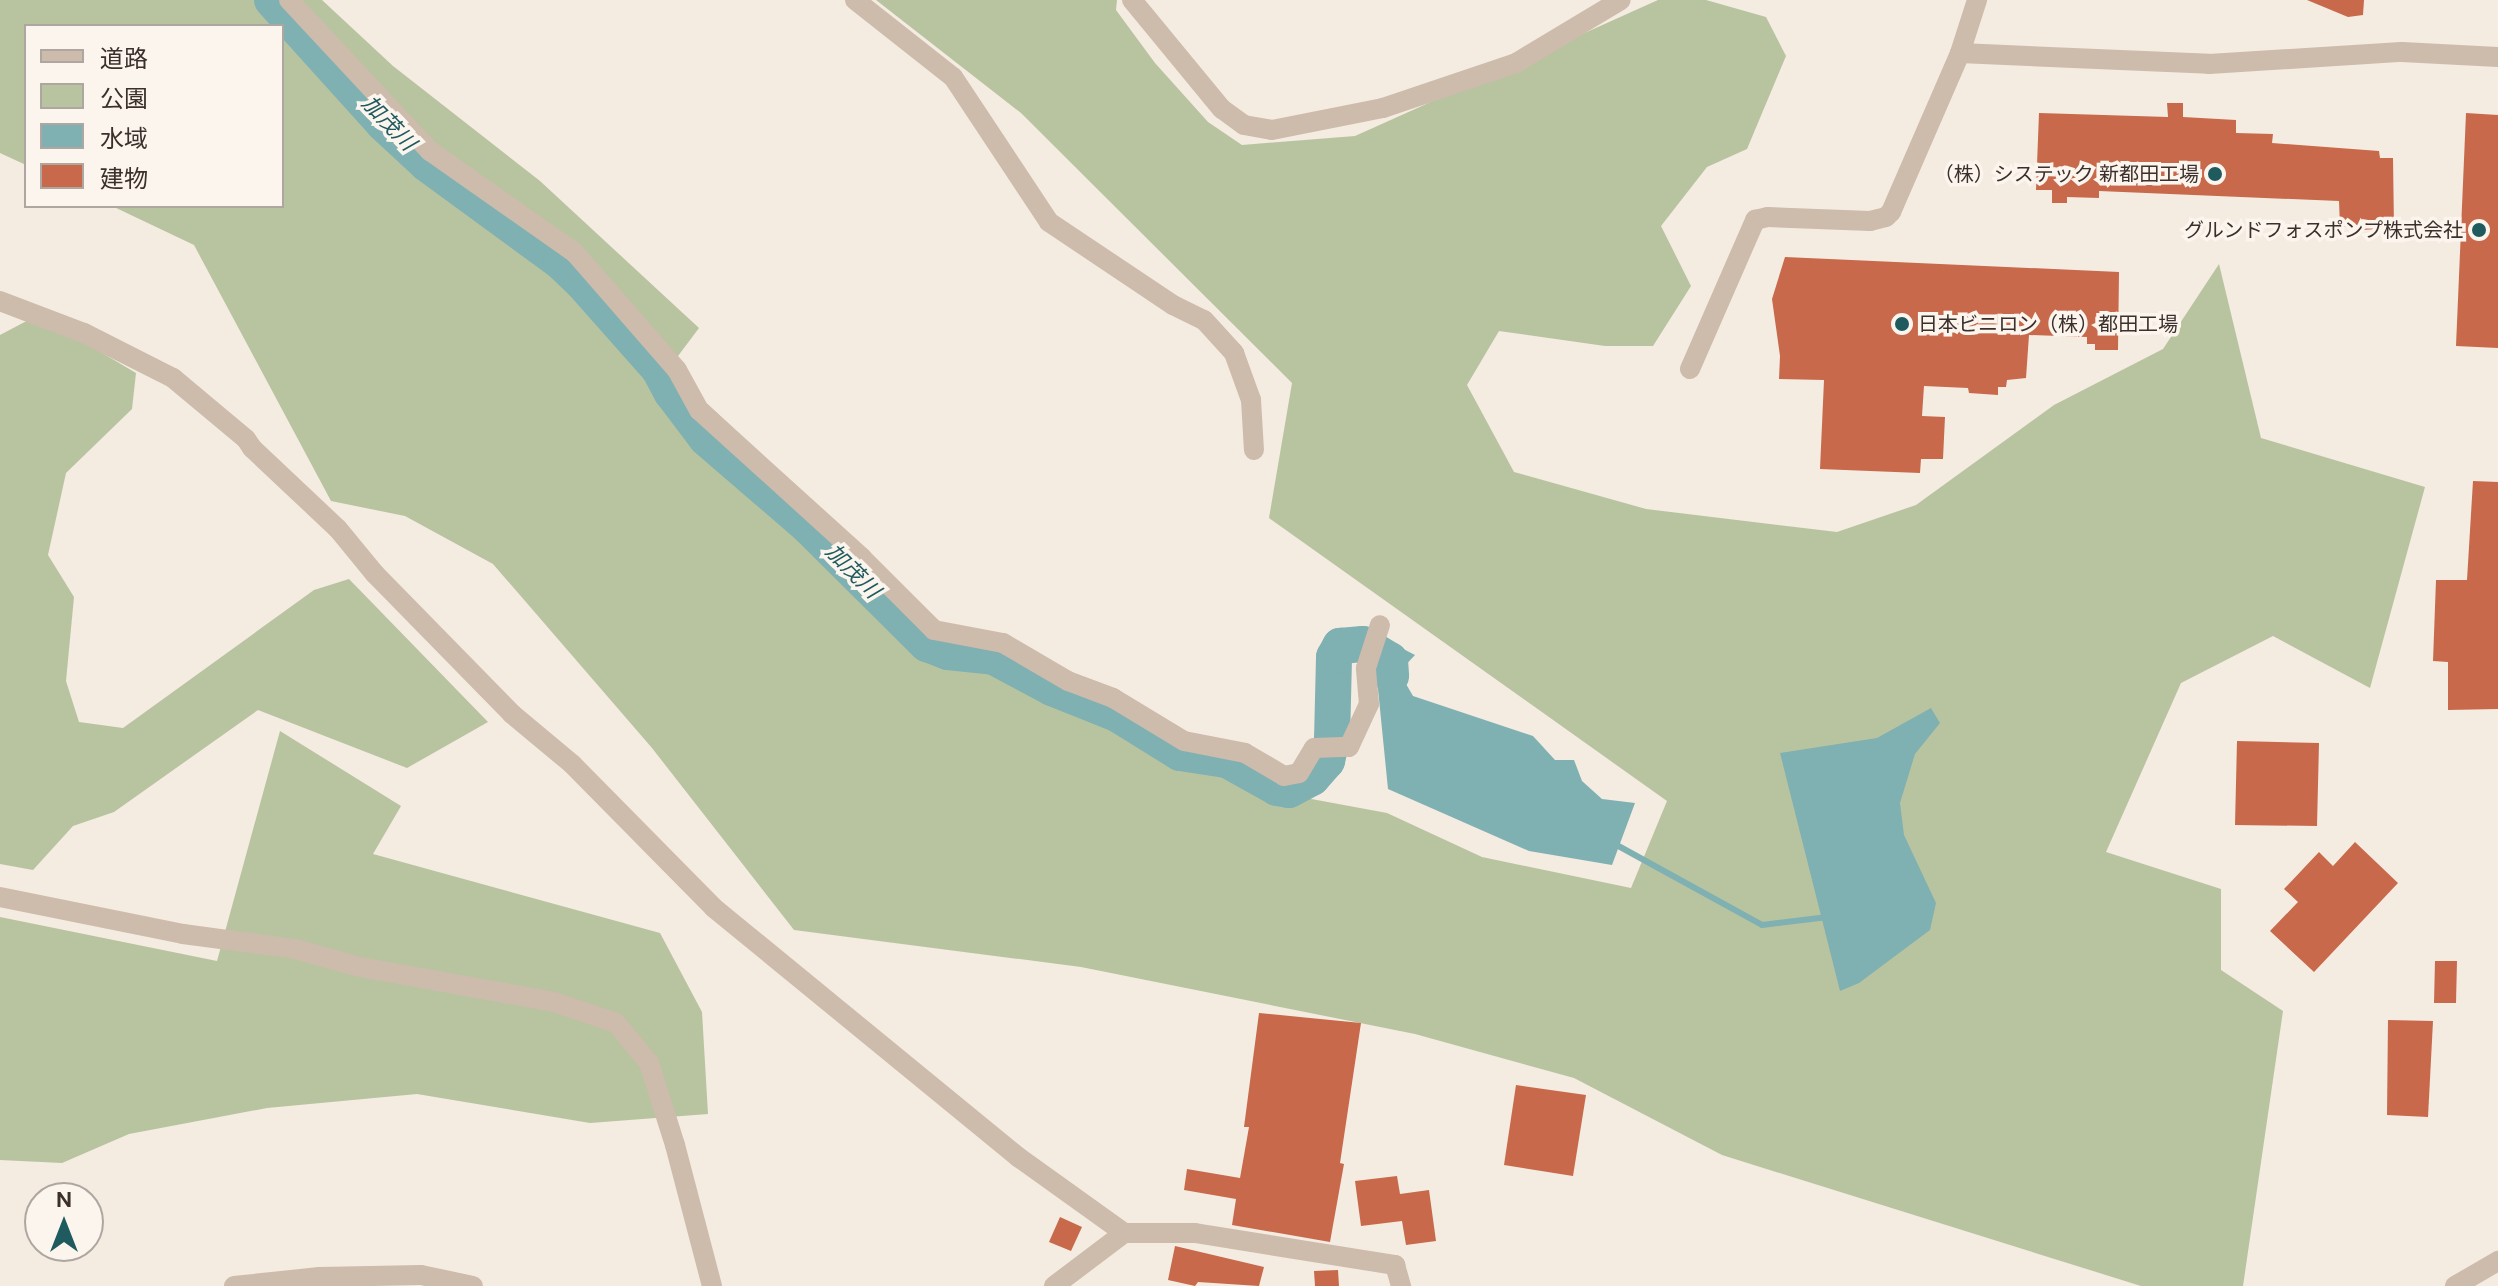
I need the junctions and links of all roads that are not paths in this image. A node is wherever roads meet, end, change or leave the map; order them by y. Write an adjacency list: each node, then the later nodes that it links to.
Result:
1 (289, 0): 11 (street)
2 (855, 0): 10 (street)
3 (1132, 0): 4 (street)
4 (1621, 0)
5 (1977, 0): 6 (street)
6 (1960, 53): 7 (street); 9 (street)
7 (2498, 57)
8 (0, 301): 13 (street)
9 (1690, 369)
10 (1254, 450)
11 (1380, 625)
12 (0, 897): 17 (street)
13 (1124, 1233): 18 (street); 19 (street)
14 (2498, 1261): 20 (street)
15 (234, 1286): 16 (street)
16 (473, 1286)
17 (712, 1286)
18 (1054, 1286)
19 (1401, 1286)
20 (2455, 1286)

